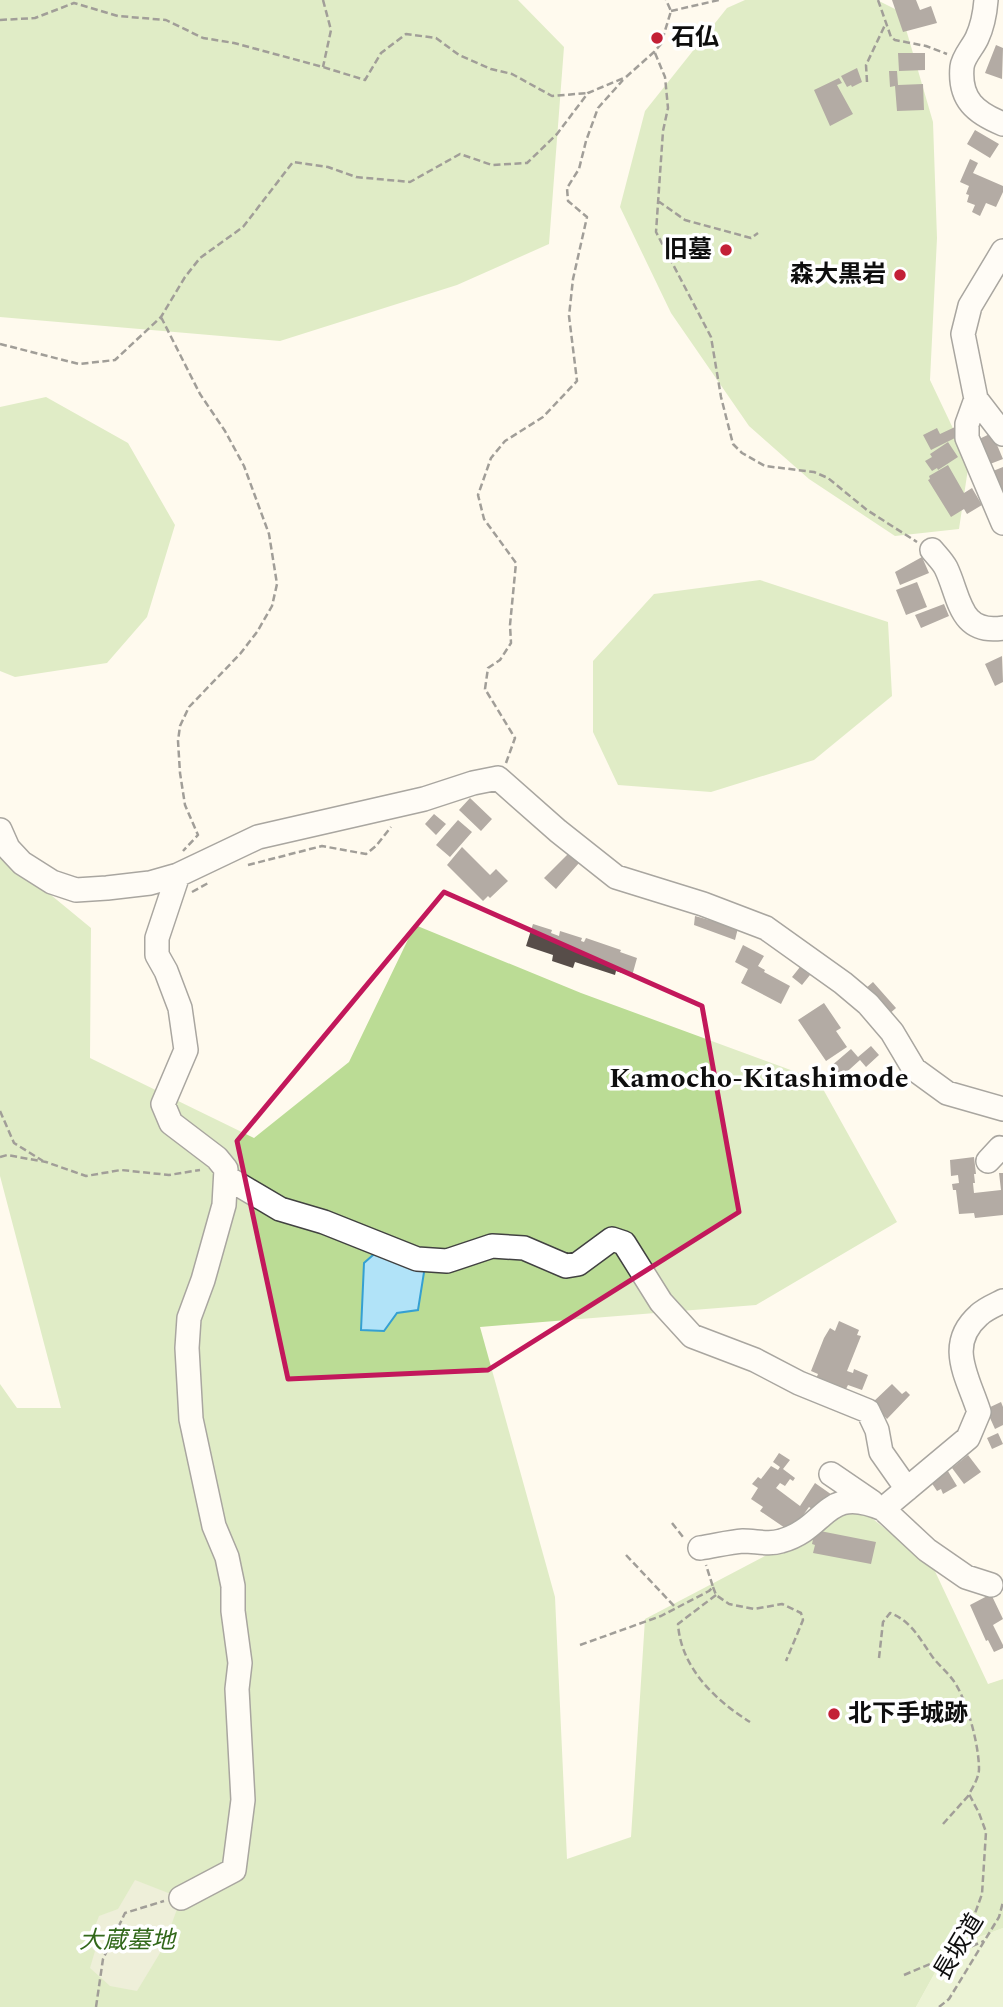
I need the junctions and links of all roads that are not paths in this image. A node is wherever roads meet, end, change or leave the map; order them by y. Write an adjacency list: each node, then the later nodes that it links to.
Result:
1 (986, 0): 2 (street)
2 (1003, 124)
3 (1003, 251): 4 (street)
4 (976, 399): 5 (street); 6 (street)
5 (1003, 435)
6 (1003, 523)
7 (932, 550): 8 (street)
8 (1003, 628)
9 (0, 830): 10 (street)
10 (180, 863): 11 (street); 12 (street)
11 (1003, 1109)
12 (226, 1177): 15 (street); 19 (street)
13 (1003, 1301): 15 (street)
14 (831, 1474): 16 (street)
15 (907, 1489): 16 (street)
16 (883, 1509): 17 (street); 18 (street)
17 (700, 1548)
18 (991, 1585)
19 (181, 1898)

